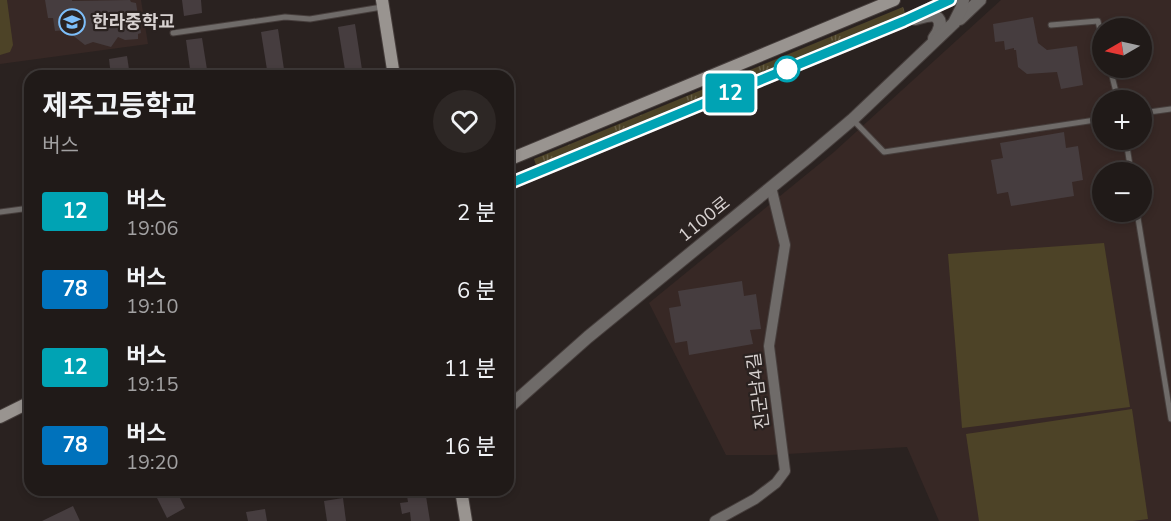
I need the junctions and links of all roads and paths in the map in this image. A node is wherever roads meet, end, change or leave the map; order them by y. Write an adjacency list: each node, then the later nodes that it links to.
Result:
1 (894, 0): 17 (main road)
2 (950, 0): 6 (main road)
3 (963, 0): 8 (street)
4 (980, 0): 8 (street)
5 (383, 4): 10 (lane); 12 (main road)
6 (904, 21): 11 (street); 18 (main road)
7 (1092, 22): 9 (lane)
8 (954, 23): 11 (street)
9 (1051, 25)
10 (173, 33)
11 (921, 56): 15 (street, 1100로)
12 (393, 70)
13 (1171, 109): 14 (lane)
14 (1152, 112)
15 (852, 119): 16 (lane); 19 (street, 1100로)
16 (1092, 121)
17 (514, 158)
18 (514, 182)
19 (771, 187): 23 (street, 1100로); 29 (street, 진군남4길)
20 (24, 209): 21 (lane)
21 (0, 212)
22 (1139, 222): 26 (lane)
23 (514, 403)
24 (24, 405): 25 (main road)
25 (0, 417)
26 (1171, 419)
27 (462, 496): 28 (main road)
28 (466, 521)
29 (715, 521)

